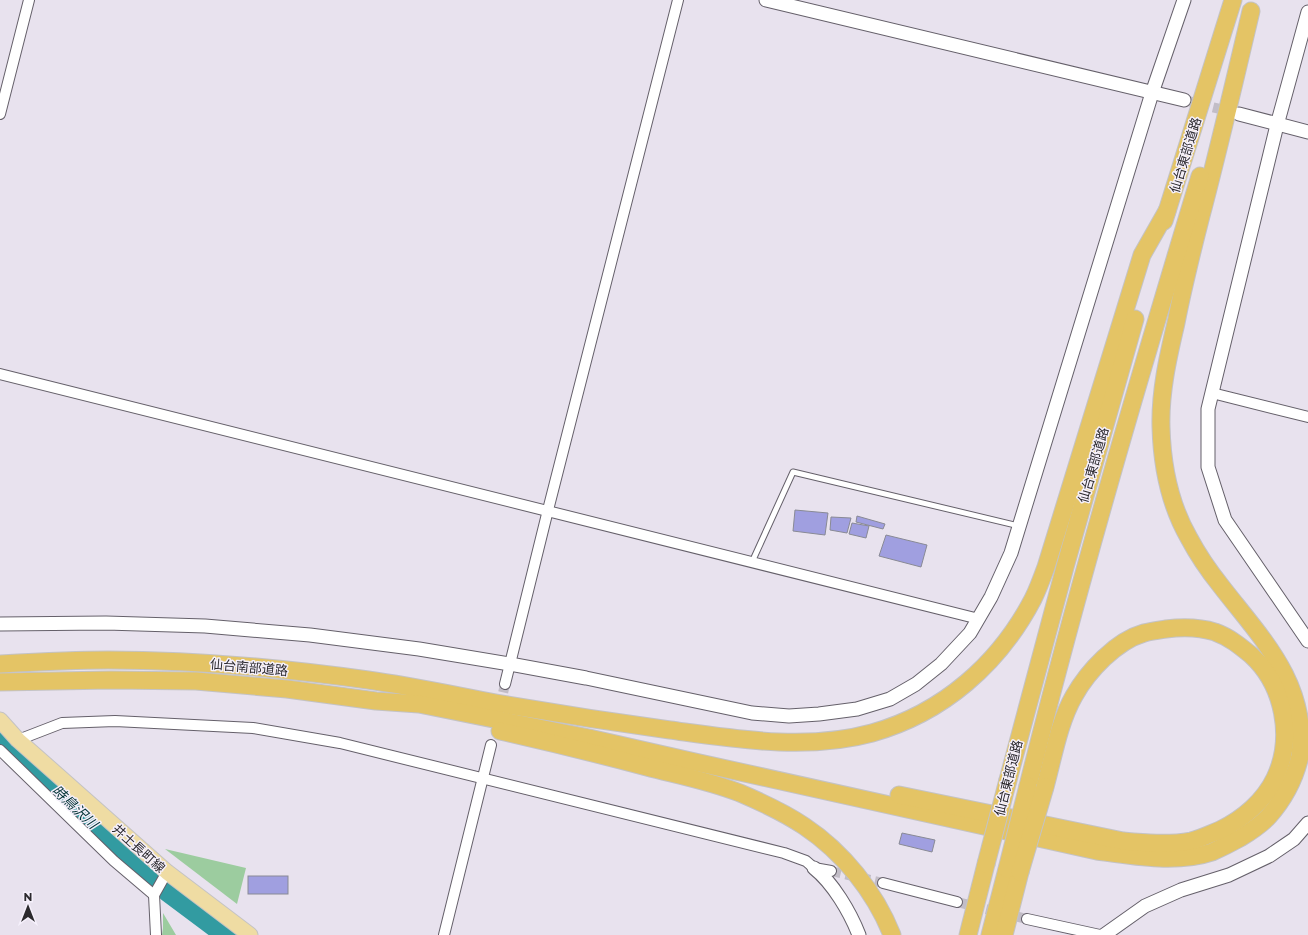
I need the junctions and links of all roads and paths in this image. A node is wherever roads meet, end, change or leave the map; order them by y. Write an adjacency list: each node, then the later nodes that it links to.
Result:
1 (29, 0): 10 (street)
2 (678, 0): 18 (street)
3 (766, 0): 8 (street)
4 (1184, 0): 8 (street)
5 (1233, 0): 14 (highway, 仙台東部道路)
6 (1253, 6): 28 (highway); 35 (highway, 仙台東部道路)
7 (1308, 12): 12 (street)
8 (1152, 93): 9 (street); 19 (street)
9 (1184, 100)
10 (0, 114)
11 (1239, 114): 12 (street)
12 (1277, 125): 13 (street); 16 (street)
13 (1308, 132)
14 (1168, 211): 29 (highway); 50 (highway, 仙台東部道路, bridge)
15 (0, 374): 18 (street)
16 (1212, 393): 17 (street); 23 (street)
17 (1308, 417)
18 (548, 510): 20 (street); 25 (street)
19 (1019, 526): 20 (lane); 21 (street)
20 (752, 562): 21 (street)
21 (979, 618): 25 (street)
22 (0, 624): 25 (street)
23 (1308, 641)
24 (0, 664): 29 (highway, 仙台南部道路)
25 (510, 664): 27 (street)
26 (0, 682): 28 (highway, 仙台南部道路)
27 (505, 684)
28 (376, 701): 49 (highway)
29 (495, 702): 35 (highway)
30 (0, 720): 31 (main road, 井土長町線)
31 (18, 740): 34 (street); 40 (main road, 井土長町線)
32 (491, 745): 34 (street)
33 (0, 750): 42 (street)
34 (483, 778): 37 (street); 47 (street)
35 (1036, 787): 38 (highway, 仙台東部道路, bridge)
36 (1308, 823): 54 (street)
37 (814, 868): 39 (street); 48 (street)
38 (1014, 870): 51 (highway, 仙台東部道路); 52 (highway)
39 (831, 871)
40 (167, 872): 42 (street); 46 (main road, 井土長町線)
41 (883, 883): 43 (street)
42 (154, 894): 45 (street)
43 (957, 902)
44 (1027, 919): 53 (street)
45 (156, 935)
46 (250, 935)
47 (444, 935)
48 (859, 935)
49 (892, 935)
50 (968, 935)
51 (990, 935)
52 (1004, 935)
53 (1100, 935)
54 (1104, 935)

